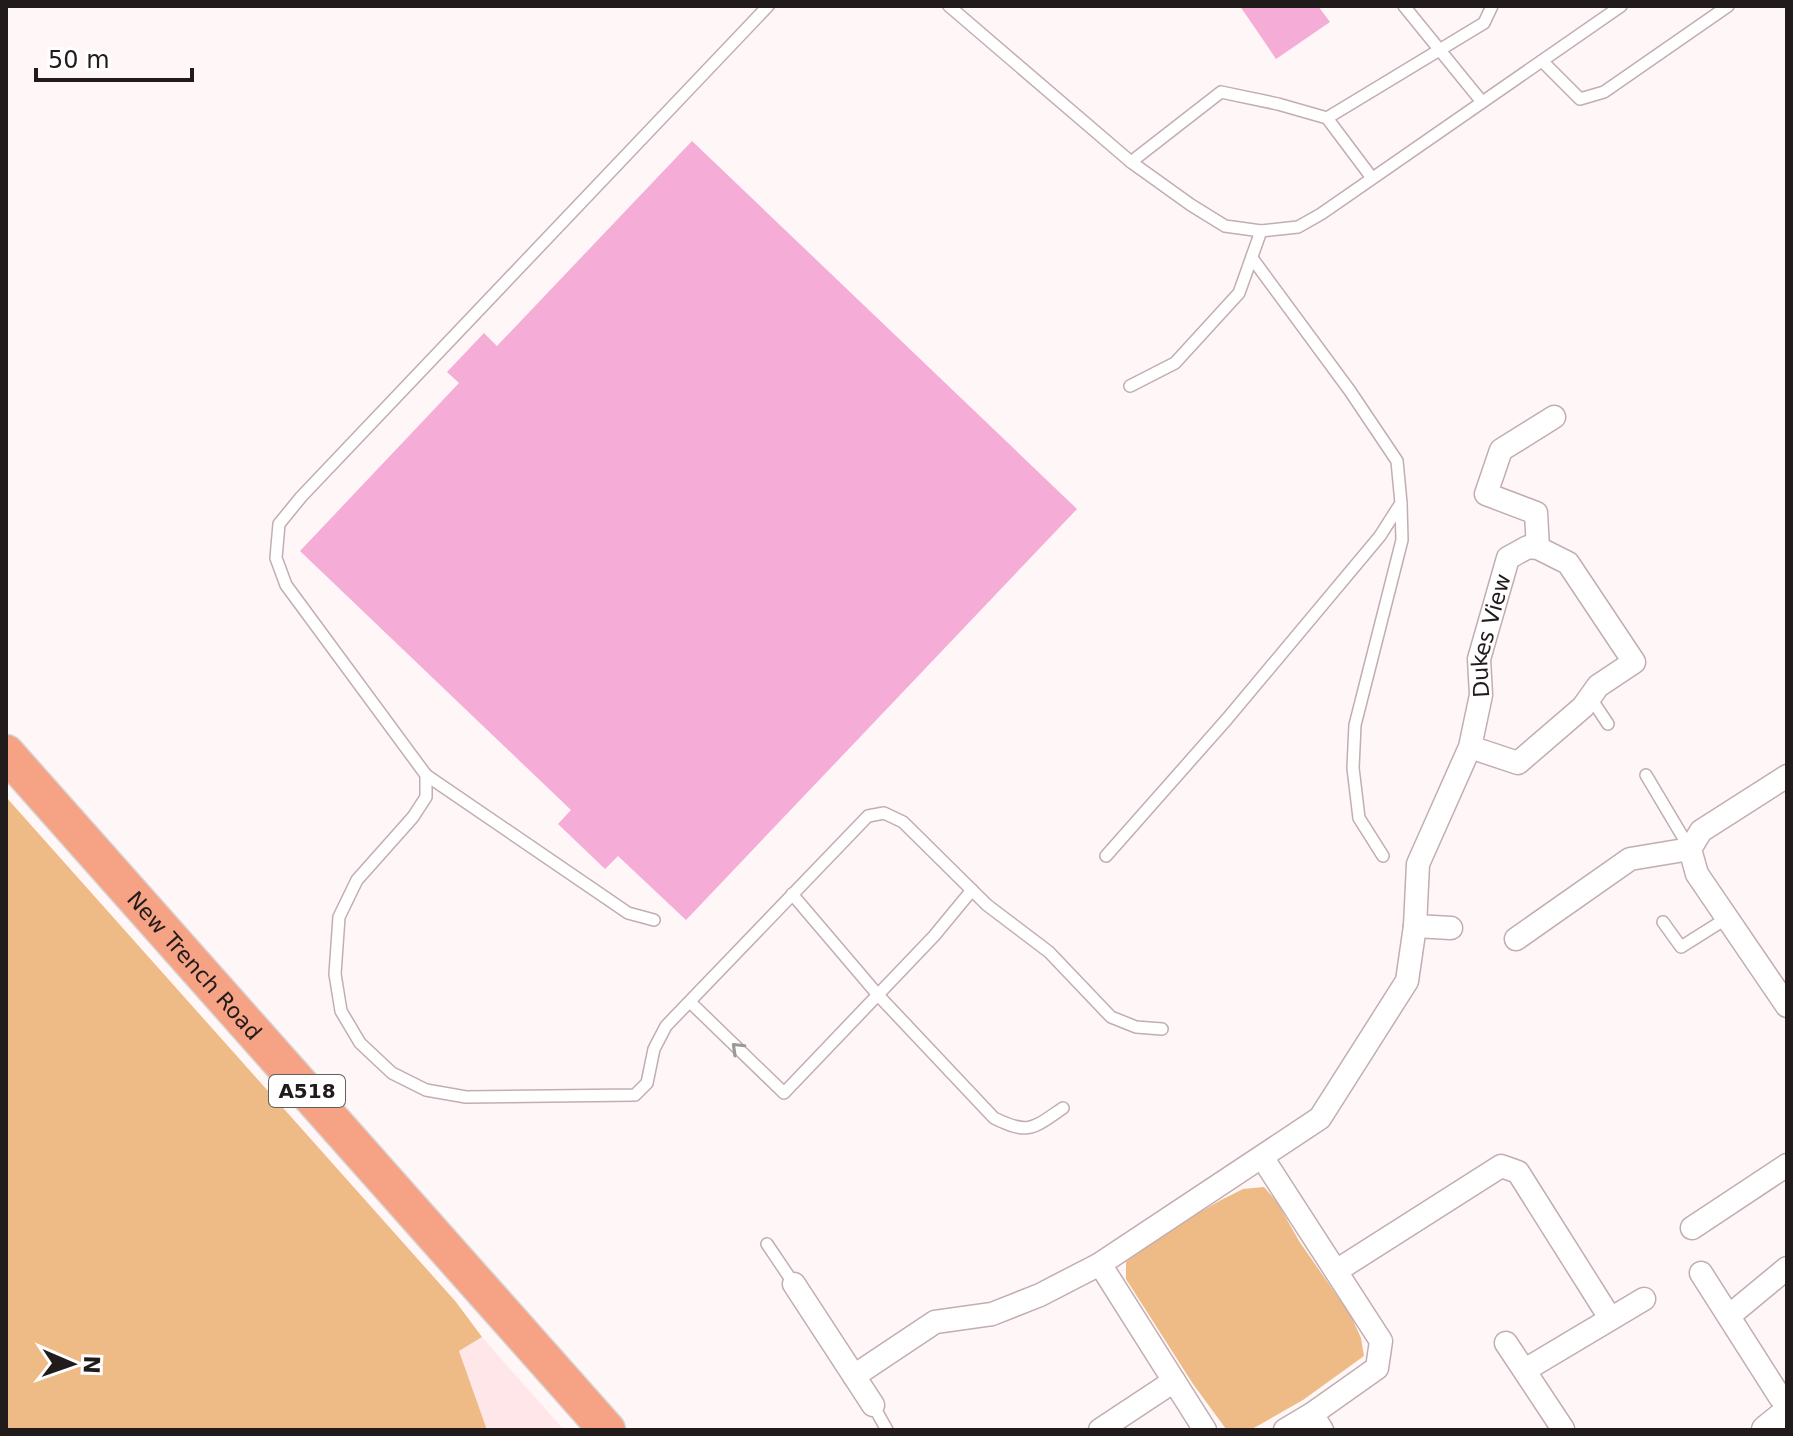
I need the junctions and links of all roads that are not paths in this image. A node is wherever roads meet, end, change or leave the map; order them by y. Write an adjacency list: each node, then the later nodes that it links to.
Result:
1 (768, 6): 23 (lane)
2 (949, 6): 11 (lane)
3 (1404, 6): 7 (lane)
4 (1492, 6): 7 (lane)
5 (1621, 6): 8 (lane)
6 (1728, 6): 8 (lane)
7 (1440, 50): 9 (lane); 10 (lane)
8 (1542, 61): 9 (lane)
9 (1482, 102): 12 (lane)
10 (1327, 118): 11 (lane); 12 (lane)
11 (1131, 162): 13 (lane)
12 (1372, 178): 13 (lane)
13 (1261, 231): 14 (lane)
14 (1252, 258): 15 (lane); 17 (lane)
15 (1130, 386)
16 (1554, 417): 18 (street)
17 (1401, 503): 27 (lane); 28 (lane)
18 (1538, 548): 19 (street); 21 (street, Dukes View)
19 (1590, 697): 20 (lane); 21 (street)
20 (1608, 724)
21 (1470, 747): 34 (street, Dukes View)
22 (6, 753): 63 (highway, New Trench Road / A518)
23 (426, 775): 32 (lane); 38 (lane)
24 (1646, 775): 26 (lane)
25 (1787, 776): 26 (street)
26 (1690, 849): 31 (street); 36 (street)
27 (1106, 856)
28 (1383, 856)
29 (972, 890): 30 (lane); 37 (lane); 40 (lane)
30 (792, 894): 37 (lane); 38 (lane)
31 (1727, 918): 33 (lane); 39 (street)
32 (654, 920)
33 (1663, 922)
34 (1415, 926): 35 (street); 42 (street, Dukes View)
35 (1451, 928)
36 (1516, 939)
37 (878, 995): 38 (lane, one-way to 38); 41 (lane)
38 (690, 1002)
39 (1787, 1006)
40 (1162, 1029)
41 (1063, 1108)
42 (1262, 1157): 46 (street, Dukes View); 48 (street)
43 (1787, 1165): 44 (street)
44 (1692, 1228)
45 (767, 1244): 50 (lane)
46 (1100, 1264): 56 (street, Dukes View); 57 (street)
47 (1787, 1268): 52 (street)
48 (1336, 1271): 53 (street); 61 (street)
49 (1701, 1273): 52 (street)
50 (794, 1284): 56 (street)
51 (1644, 1299): 53 (street)
52 (1729, 1316): 59 (street)
53 (1610, 1318): 55 (street)
54 (1506, 1343): 55 (street)
55 (1525, 1370): 62 (street)
56 (854, 1376): 58 (street)
57 (1174, 1381): 65 (street); 66 (street)
58 (873, 1405): 64 (lane)
59 (1787, 1405)
60 (1787, 1413): 68 (street)
61 (1317, 1422): 67 (street)
62 (1563, 1429)
63 (607, 1430)
64 (887, 1430)
65 (1100, 1430)
66 (1205, 1430)
67 (1285, 1430)
68 (1766, 1430)

